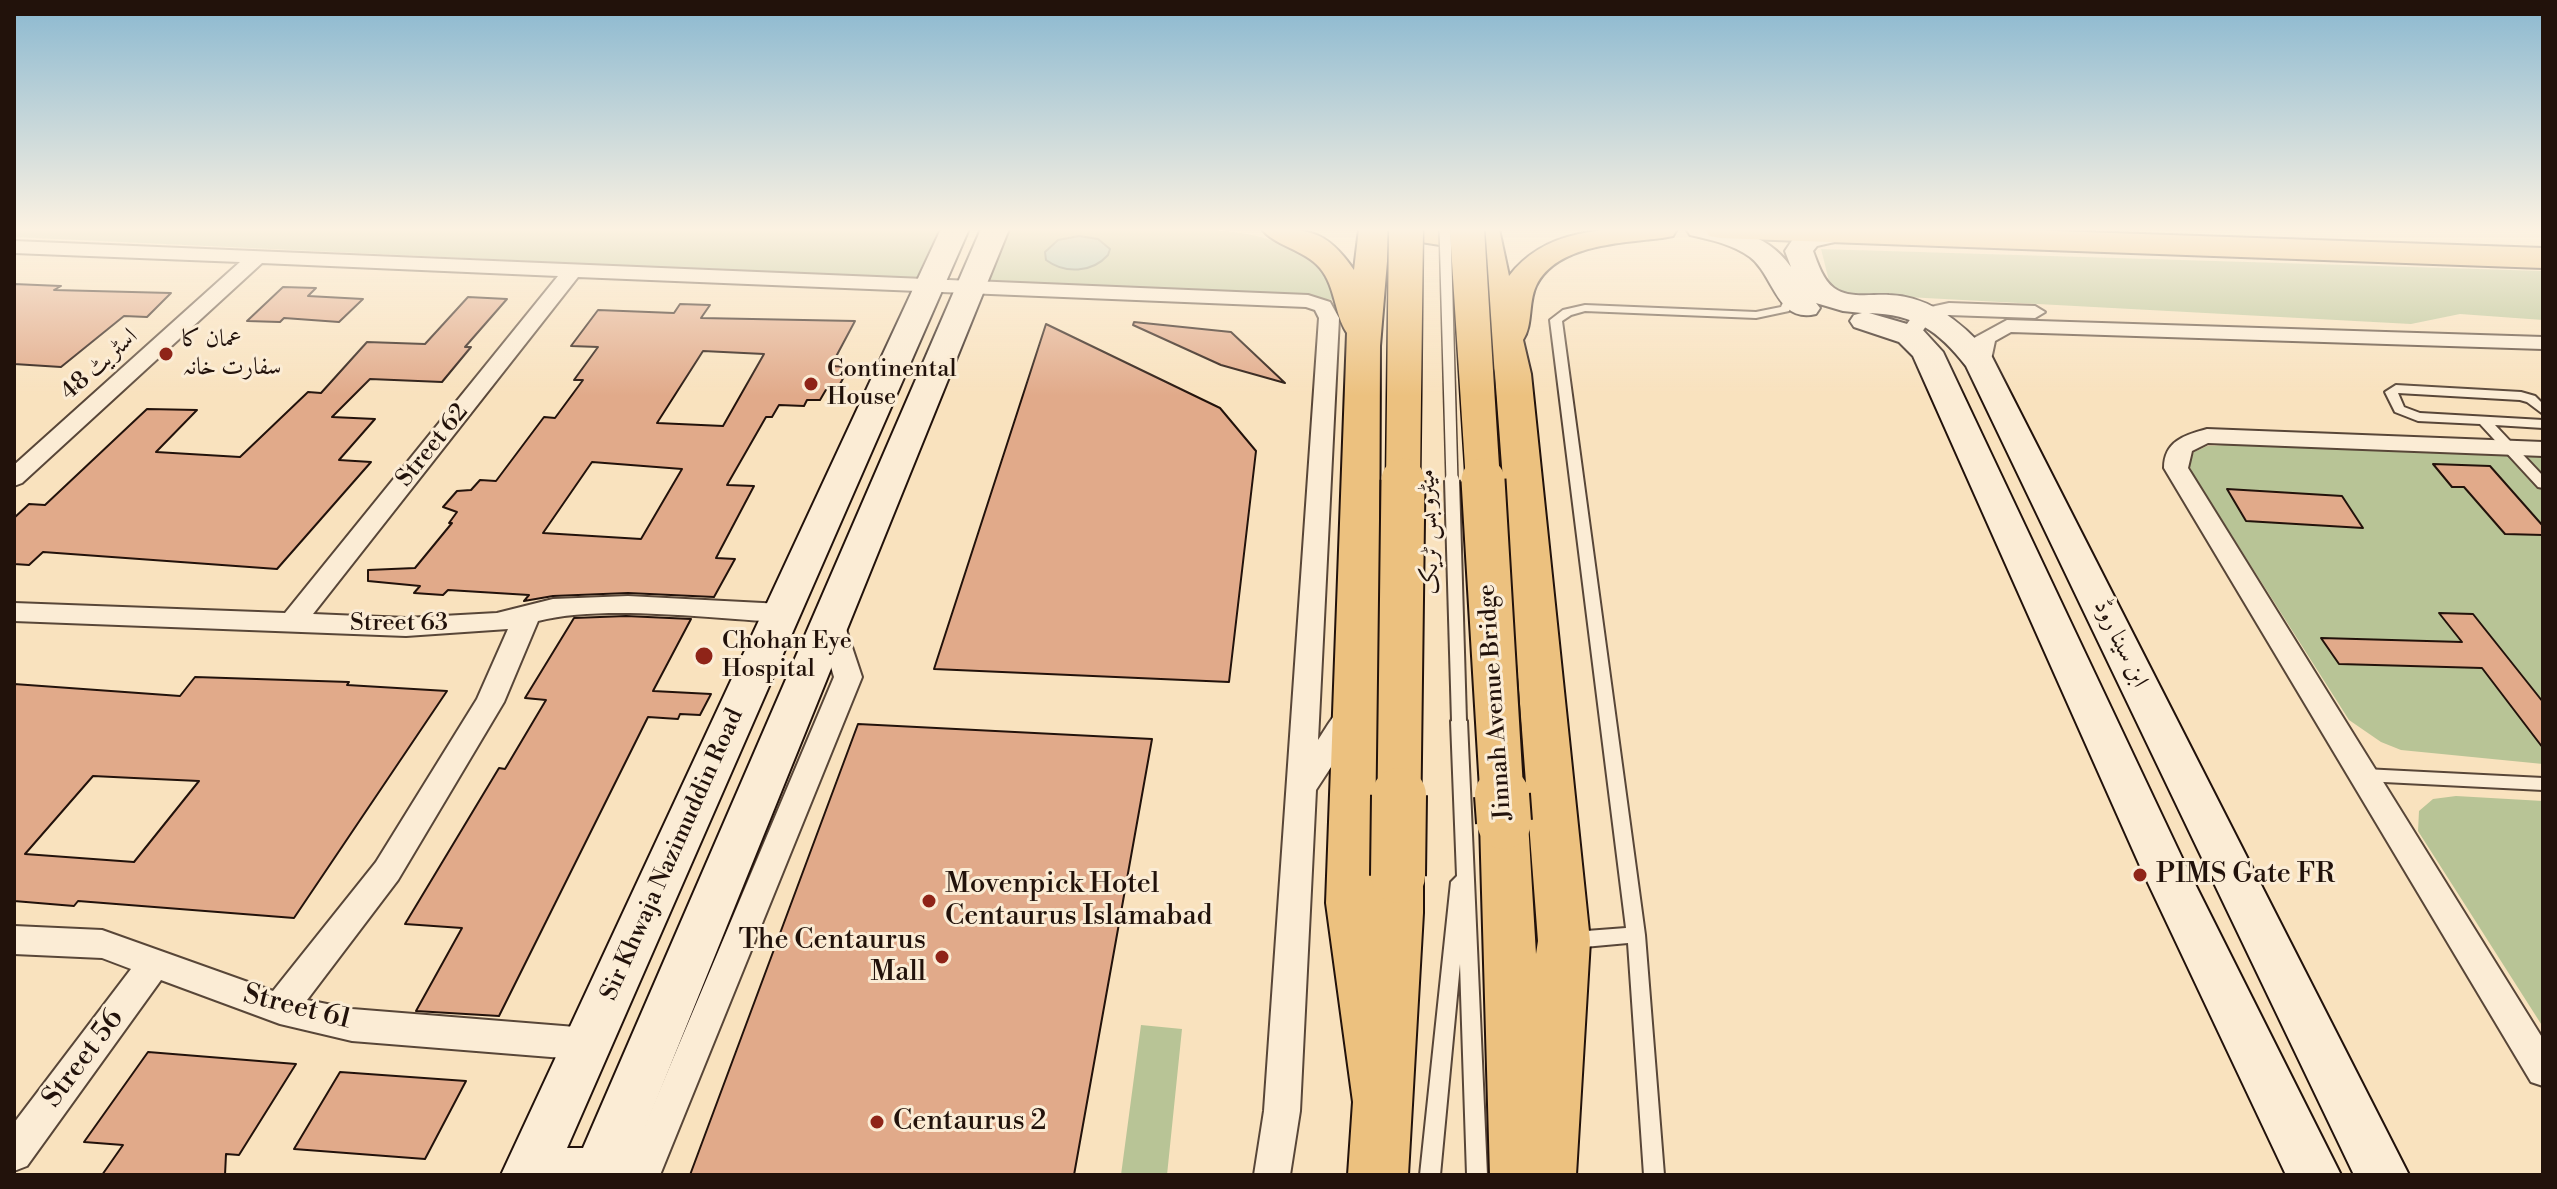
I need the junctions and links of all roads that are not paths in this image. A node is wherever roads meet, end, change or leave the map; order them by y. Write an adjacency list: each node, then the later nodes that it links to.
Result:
1 (227, 284): 30 (street, اسٹریٹ 48)
2 (561, 284): 35 (street, Street 62)
3 (726, 284): 16 (street)
4 (930, 284): 16 (main road, Sir Khwaja Nazimuddin Road)
5 (973, 284): 17 (main road)
6 (1346, 284): 21 (main road)
7 (1369, 284): 21 (main road)
8 (1405, 284): 48 (main road, bridge)
9 (1447, 284): 40 (lane, میٹرو بس ٹریک, bridge)
10 (1468, 284): 40 (main road, Jinnah Avenue Bridge, bridge)
11 (1493, 284): 24 (main road)
12 (1521, 284): 24 (main road)
13 (1791, 284): 15 (main road, ابن سینا روڈ)
14 (1812, 284): 18 (main road, ابن سینا روڈ)
15 (1790, 298): 18 (main road, ابن سینا روڈ); 41 (lane)
16 (922, 303): 17 (main road); 33 (main road, Sir Khwaja Nazimuddin Road)
17 (966, 303): 39 (street); 51 (main road)
18 (1917, 324): 19 (street); 23 (main road, ابن سینا روڈ); 59 (main road)
19 (2240, 333): 20 (street); 23 (street)
20 (2533, 342): 22 (street)
21 (1363, 346): 36 (main road)
22 (2543, 362)
23 (1981, 364): 60 (main road, ابن سینا روڈ)
24 (1513, 374): 43 (main road)
25 (2543, 410): 26 (lane)
26 (2485, 422): 27 (lane); 28 (lane)
27 (2543, 424)
28 (2510, 448): 29 (street); 31 (lane); 37 (street)
29 (2543, 449)
30 (14, 478)
31 (2543, 484)
32 (14, 612): 35 (street, Street 63)
33 (782, 613): 34 (street, Street 63); 46 (main road, Sir Khwaja Nazimuddin Road)
34 (528, 614): 35 (street, Street 63); 45 (street)
35 (292, 622)
36 (1358, 704): 39 (street); 48 (main road)
37 (2364, 775): 38 (lane); 47 (street)
38 (2543, 784)
39 (1301, 788): 52 (street)
40 (1483, 828): 54 (lane, میٹرو بس ٹریک); 55 (lane, میٹرو بس ٹریک); 56 (main road, Jinnah Avenue Bridge)
41 (1636, 935): 43 (lane); 58 (lane)
42 (14, 940): 44 (street, Street 61)
43 (1564, 941): 57 (main road)
44 (154, 964): 45 (street, Street 61); 49 (street, Street 56)
45 (280, 1009): 46 (street, Street 61)
46 (588, 1044): 50 (main road, Sir Khwaja Nazimuddin Road)
47 (2543, 1070)
48 (1380, 1098): 53 (main road)
49 (14, 1153)
50 (528, 1175): 51 (main road)
51 (613, 1175)
52 (1272, 1175)
53 (1378, 1175)
54 (1430, 1175)
55 (1477, 1175)
56 (1520, 1175)
57 (1546, 1175)
58 (1654, 1175)
59 (2314, 1175)
60 (2382, 1175)

